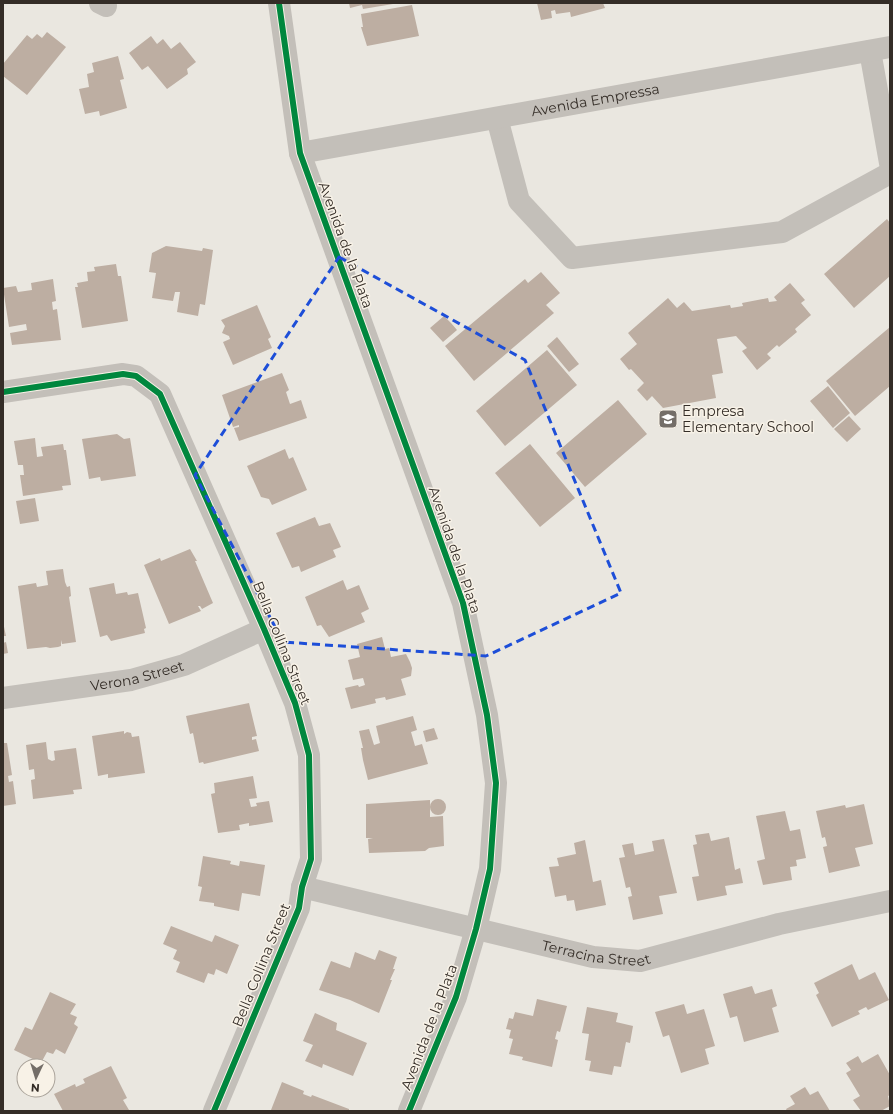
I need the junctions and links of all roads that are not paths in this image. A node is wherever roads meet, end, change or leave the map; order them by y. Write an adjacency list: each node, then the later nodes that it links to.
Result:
1 (279, 3): 4 (street, Avenida de la Plata)
2 (880, 49): 3 (street, Avenida Empressa); 5 (street)
3 (497, 118): 4 (street, Avenida Empressa); 6 (street)
4 (300, 153): 12 (street, Avenida de la Plata)
5 (890, 163)
6 (890, 173)
7 (3, 392): 8 (street, Bella Collina Street)
8 (264, 629): 9 (street, Verona Street); 10 (street, Bella Collina Street)
9 (3, 698)
10 (302, 887): 12 (street, Terracina Street); 13 (street, Bella Collina Street)
11 (890, 901): 12 (street, Terracina Street)
12 (476, 929): 14 (street, Avenida de la Plata)
13 (214, 1111)
14 (409, 1111)

